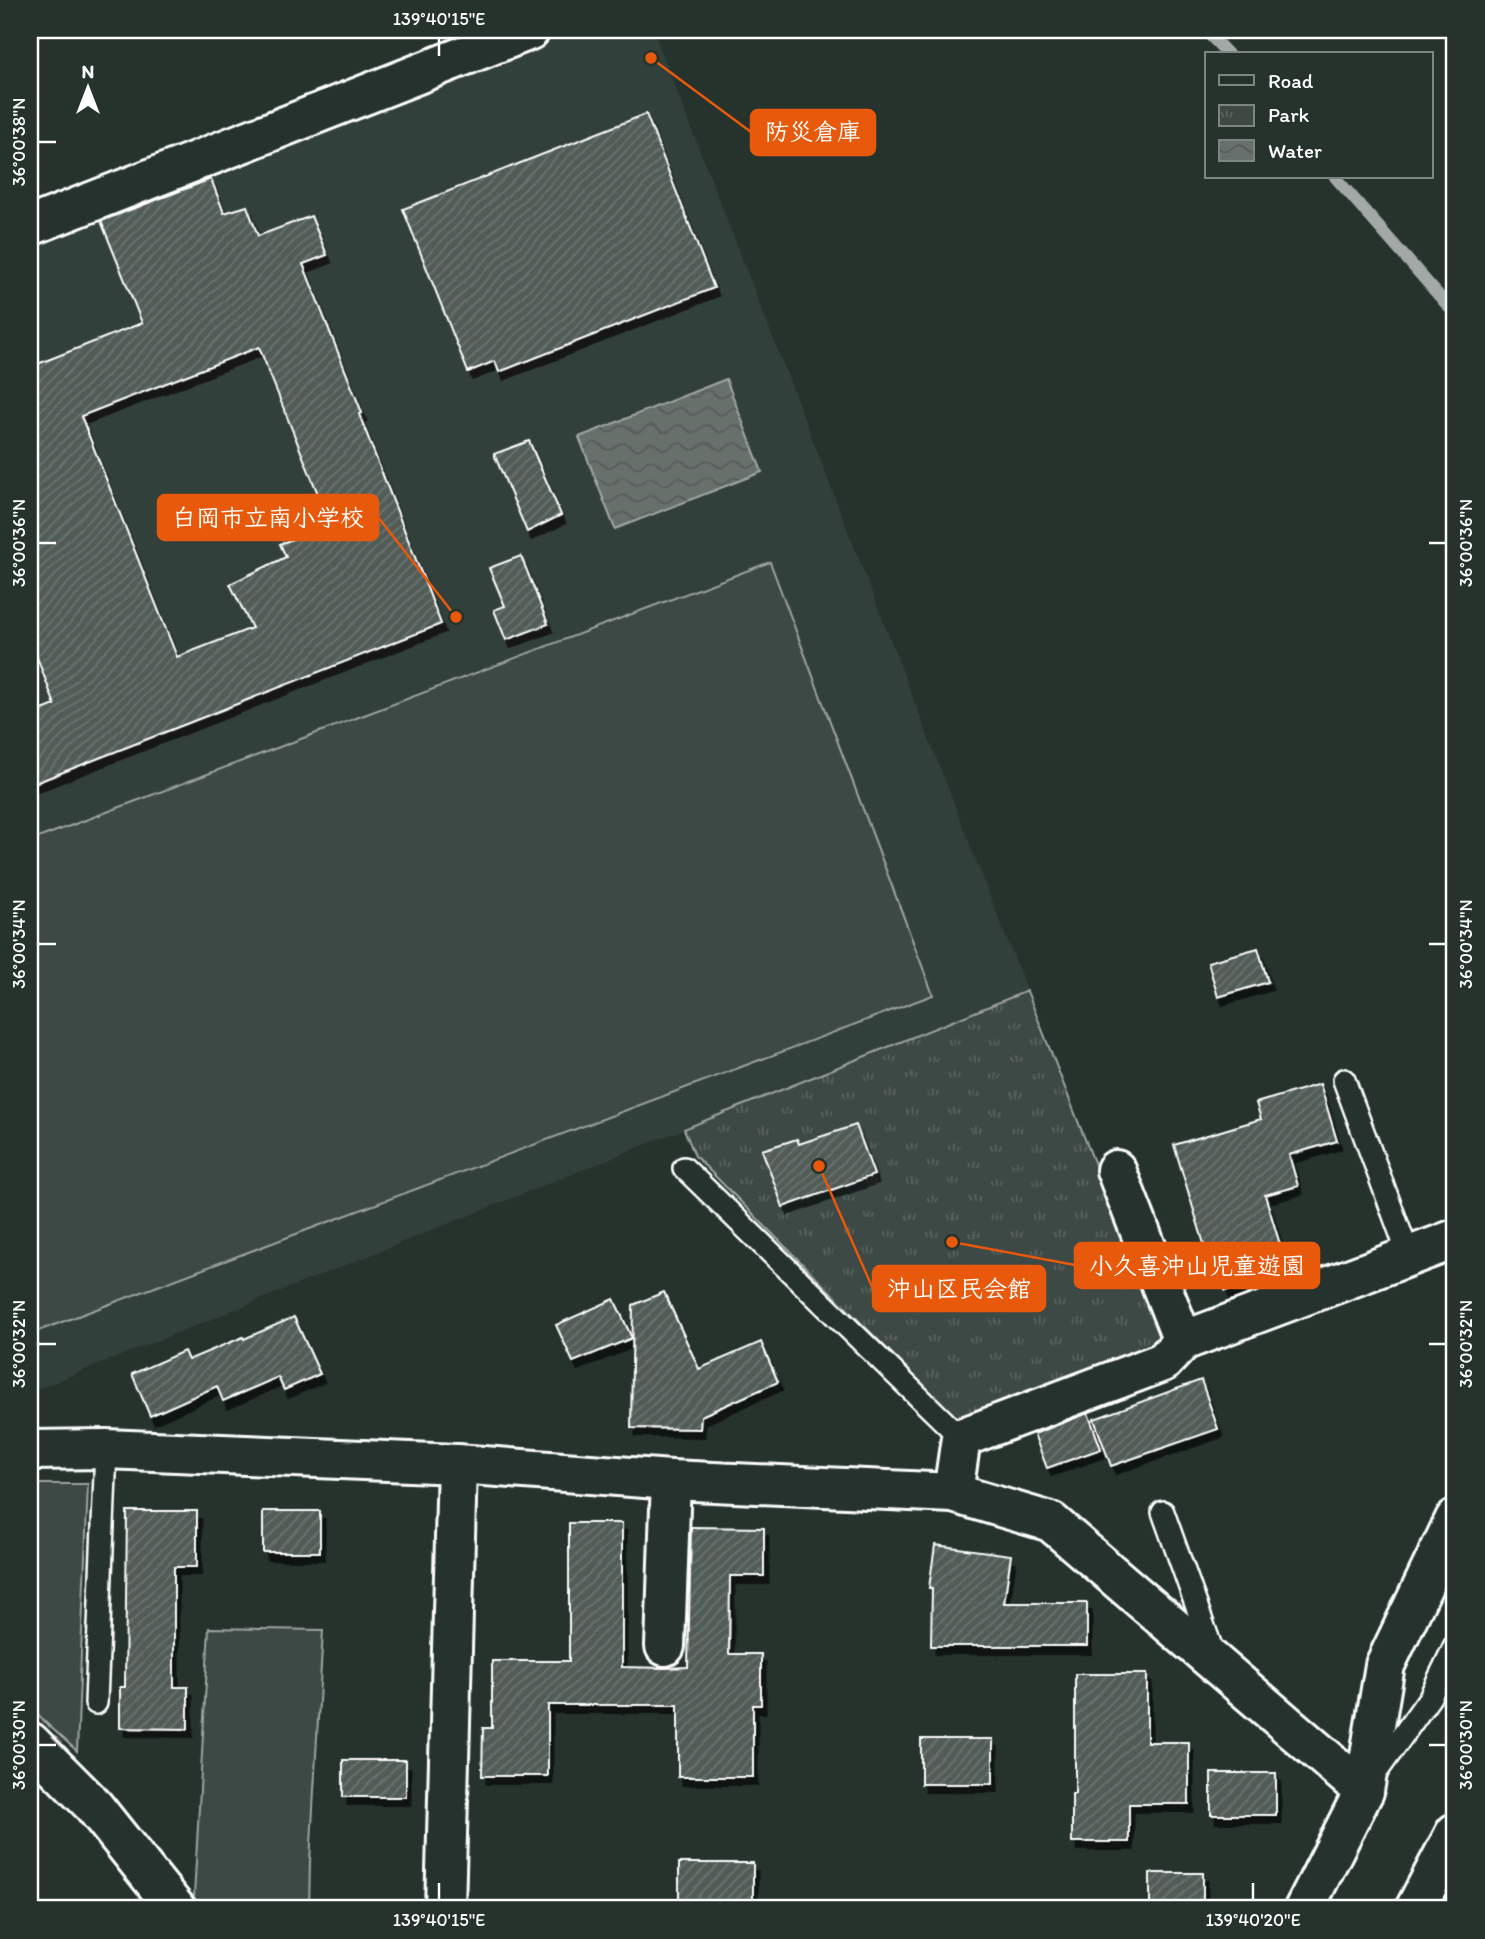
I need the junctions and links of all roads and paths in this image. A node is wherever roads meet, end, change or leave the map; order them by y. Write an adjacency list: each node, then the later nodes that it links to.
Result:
1 (530, 30): 2 (main road)
2 (30, 226)
3 (1344, 1080): 7 (lane)
4 (684, 1168): 9 (lane)
5 (1116, 1170): 8 (main road)
6 (1455, 1239): 7 (main road)
7 (1409, 1256): 8 (main road)
8 (1183, 1340): 9 (main road)
9 (961, 1438): 14 (main road)
10 (30, 1450): 11 (main road)
11 (106, 1450): 12 (main road); 20 (lane)
12 (457, 1464): 13 (main road); 25 (main road)
13 (670, 1480): 14 (main road); 18 (main road)
14 (953, 1493): 19 (main road)
15 (1163, 1512): 19 (lane)
16 (1455, 1519): 22 (main road)
17 (1455, 1645): 22 (lane)
18 (665, 1646)
19 (1217, 1664): 22 (main road)
20 (96, 1703)
21 (30, 1742): 24 (main road)
22 (1364, 1791): 26 (main road)
23 (1455, 1833): 27 (main road)
24 (177, 1909)
25 (445, 1909)
26 (1304, 1909)
27 (1415, 1909)

